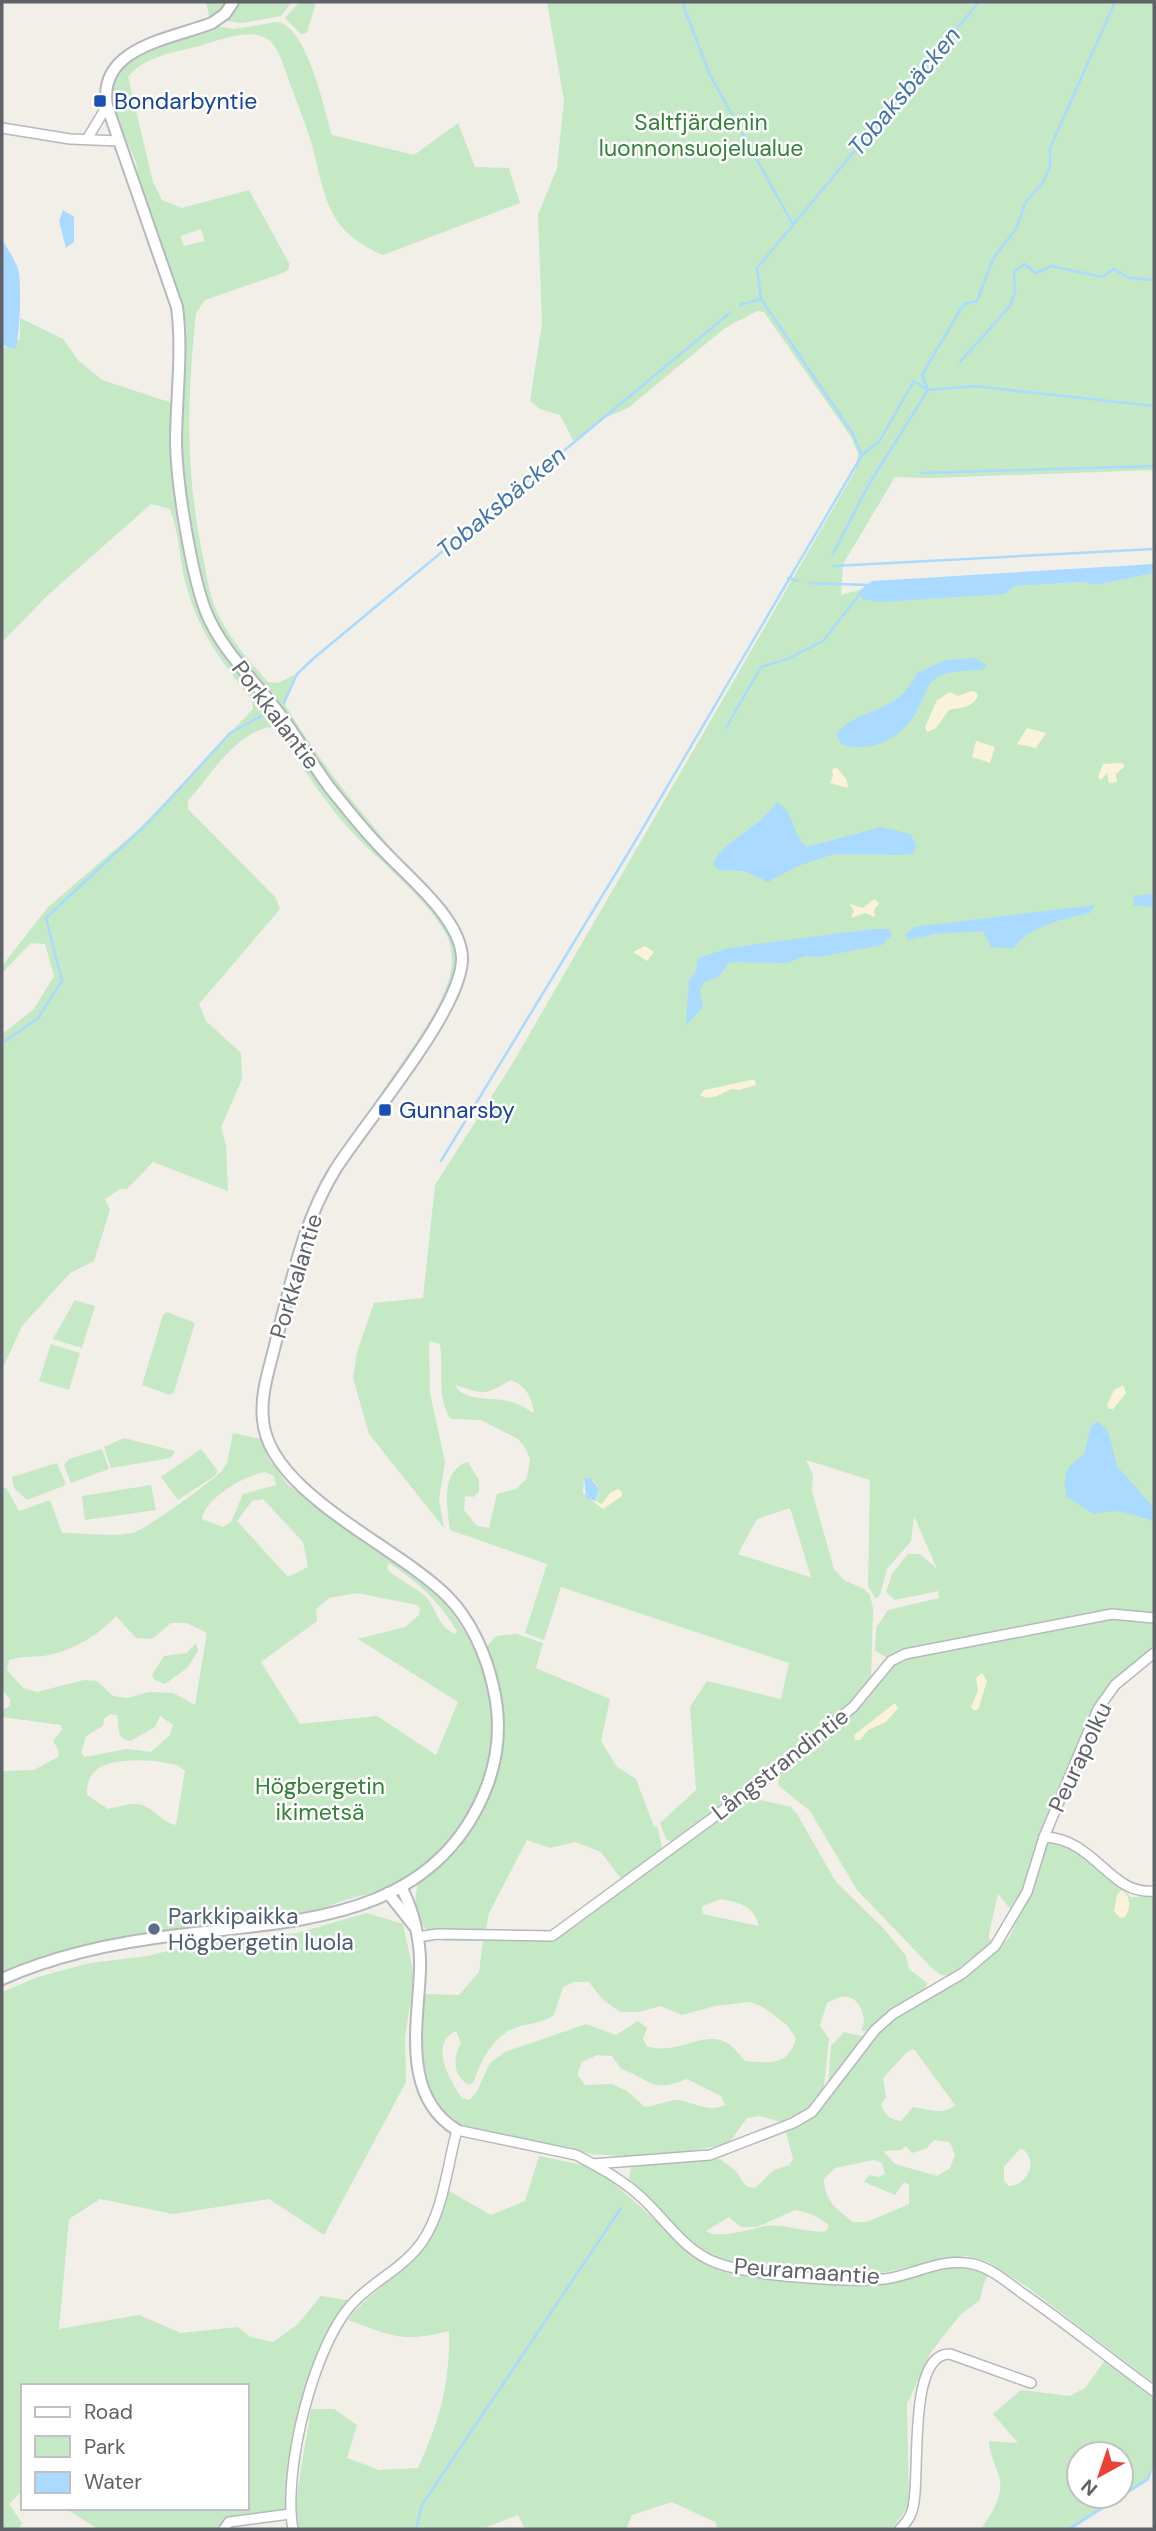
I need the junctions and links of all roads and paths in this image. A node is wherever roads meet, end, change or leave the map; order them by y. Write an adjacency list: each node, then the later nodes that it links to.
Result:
1 (233, 2): 2 (street, Porkkalantie)
2 (107, 106): 4 (street); 5 (street, Porkkalantie)
3 (2, 128): 4 (street)
4 (87, 139): 5 (street)
5 (119, 141): 9 (street, Porkkalantie)
6 (1154, 1618): 12 (street, Långstrandintie)
7 (1154, 1653): 8 (street, Peurapolku)
8 (1044, 1837): 10 (street); 15 (street, Peurapolku)
9 (401, 1887): 11 (street, Porkkalantie); 12 (street)
10 (1154, 1891)
11 (388, 1893): 12 (street); 13 (street, Porkkalantie)
12 (416, 1932): 14 (street)
13 (2, 1979)
14 (457, 2130): 16 (street, Peuramaantie); 20 (street)
15 (625, 2160): 16 (street, Peurapolku); 17 (street)
16 (593, 2164): 17 (street, Peuramaantie)
17 (619, 2179): 19 (street, Peuramaantie)
18 (1031, 2383): 23 (street)
19 (1154, 2390)
20 (290, 2514): 21 (street); 22 (street)
21 (224, 2529)
22 (293, 2529)
23 (900, 2529)

